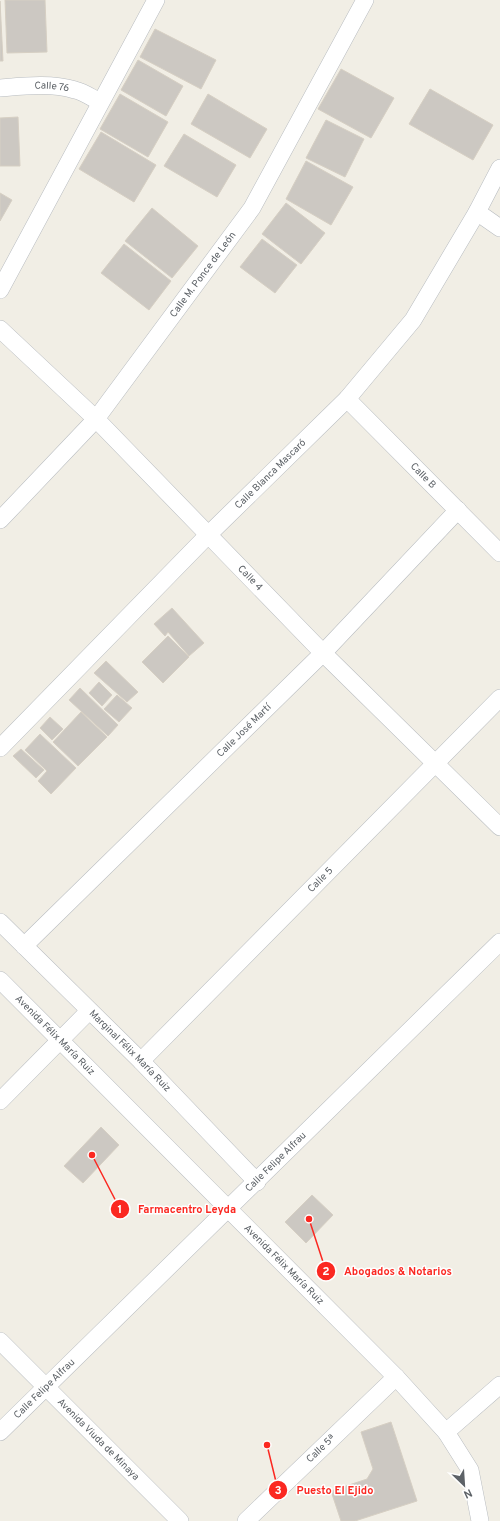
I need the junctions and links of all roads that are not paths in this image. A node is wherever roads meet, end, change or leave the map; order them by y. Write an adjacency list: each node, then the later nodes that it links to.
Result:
1 (156, 0): 4 (street)
2 (365, 0): 11 (street, Calle M. Ponce de León)
3 (0, 88): 4 (street, Calle 76)
4 (100, 102): 8 (street)
5 (500, 168): 6 (street, Calle Blanca Mascaró)
6 (477, 212): 7 (street); 10 (street, Calle Blanca Mascaró)
7 (500, 228)
8 (0, 290)
9 (0, 329): 11 (street, Calle 4)
10 (347, 399): 12 (street, Calle B); 14 (street, Calle Blanca Mascaró)
11 (96, 419): 13 (street, Calle M. Ponce de León); 14 (street, Calle 4)
12 (458, 510): 15 (street, Calle B); 16 (street, Calle José Martí)
13 (0, 520)
14 (208, 535): 16 (street, Calle 4); 18 (street, Calle Blanca Mascaró)
15 (500, 553)
16 (322, 653): 19 (street, Calle 4); 23 (street, Calle José Martí)
17 (500, 698): 19 (street, Calle 5)
18 (0, 748)
19 (436, 763): 20 (street, Calle 4); 27 (street, Calle 5)
20 (500, 827)
21 (0, 922): 23 (street, Marginal Félix María Ruiz)
22 (500, 942): 29 (street, Calle Felipe Alfrau)
23 (24, 946): 25 (street, Marginal Félix María Ruiz)
24 (0, 980): 26 (street, Avenida Félix María Ruiz)
25 (89, 1011): 26 (street); 27 (street, Marginal Félix María Ruiz)
26 (60, 1040): 28 (street); 30 (street, Avenida Félix María Ruiz)
27 (141, 1061): 29 (street, Marginal Félix María Ruiz)
28 (0, 1101)
29 (257, 1182): 30 (street, Calle Felipe Alfrau)
30 (229, 1210): 32 (street, Avenida Félix María Ruiz); 34 (street, Calle Felipe Alfrau)
31 (0, 1340): 34 (street, Avenida Viuda de Minaya)
32 (396, 1377): 36 (street, Avenida Félix María Ruiz); 38 (street, Calle 5ª)
33 (500, 1385): 36 (street)
34 (46, 1386): 35 (street, Calle Felipe Alfrau); 37 (street, Avenida Viuda de Minaya)
35 (0, 1432)
36 (446, 1432): 39 (street, Avenida Félix María Ruiz)
37 (180, 1521)
38 (246, 1521)
39 (480, 1521)

